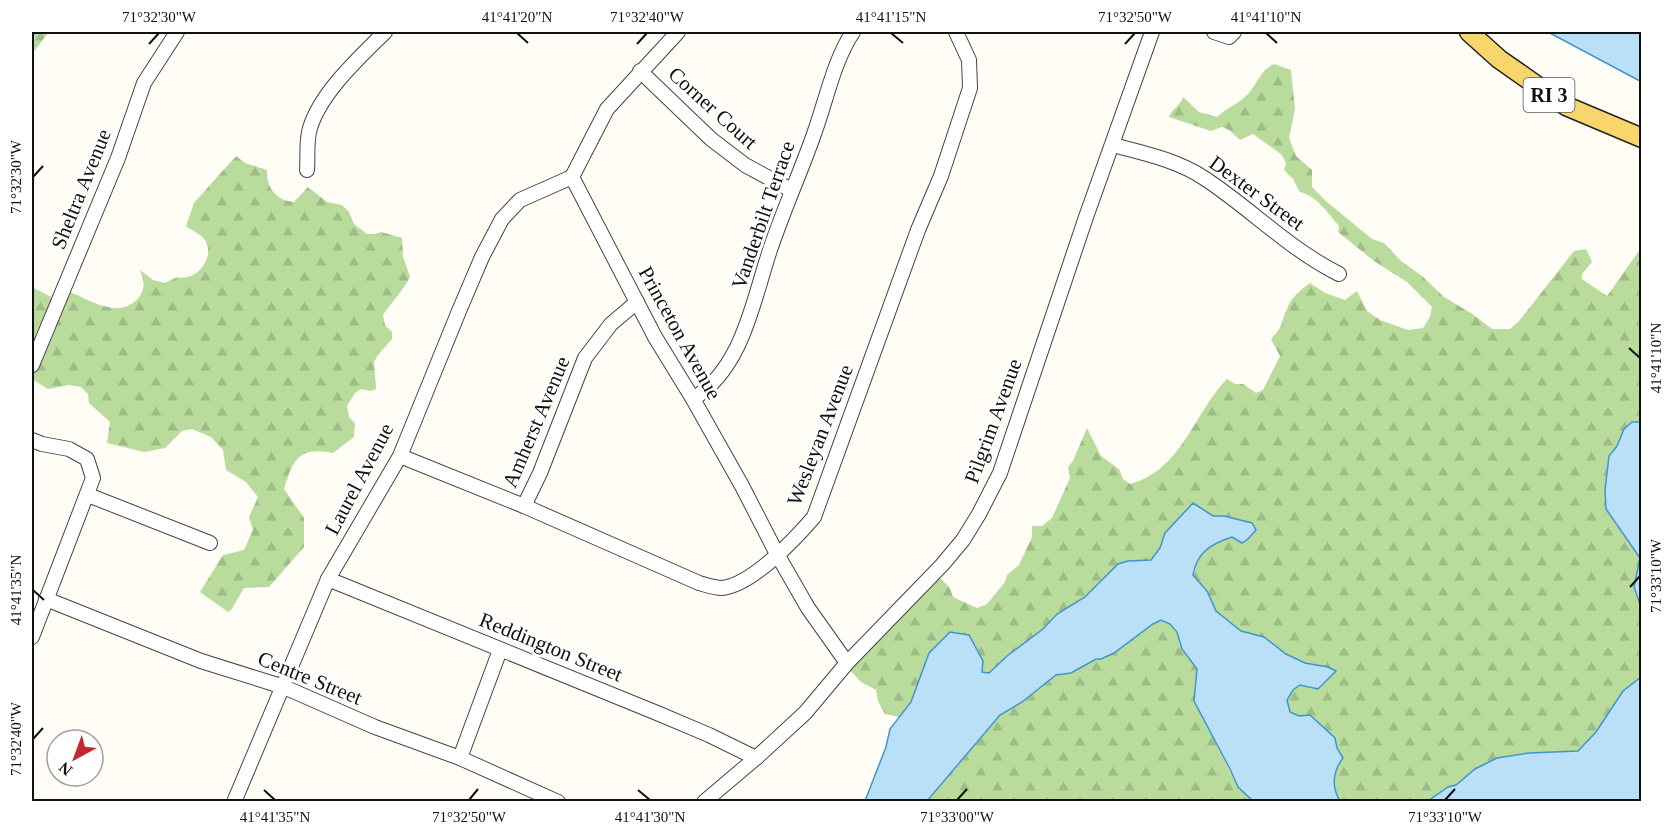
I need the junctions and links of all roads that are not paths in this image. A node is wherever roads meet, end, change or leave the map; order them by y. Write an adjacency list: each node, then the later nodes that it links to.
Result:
1 (177, 32): 18 (street, Sheltra Avenue)
2 (385, 32): 13 (street)
3 (678, 32): 10 (street)
4 (853, 32): 15 (street, Vanderbilt Terrace)
5 (956, 32): 25 (street, Wesleyan Avenue)
6 (1152, 32): 12 (street, Pilgrim Avenue)
7 (1214, 32): 8 (street)
8 (1234, 32)
9 (1469, 32): 11 (main road, RI 3)
10 (640, 71): 14 (street); 15 (street, Corner Court)
11 (1641, 138)
12 (1113, 145): 16 (street, Dexter Street); 30 (street, Pilgrim Avenue)
13 (307, 170)
14 (572, 177): 17 (street, Princeton Avenue); 21 (street, Laurel Avenue)
15 (791, 190): 19 (street, Vanderbilt Terrace)
16 (1339, 274)
17 (637, 302): 19 (street, Princeton Avenue); 23 (street, Amherst Avenue)
18 (32, 365)
19 (693, 399): 25 (street, Princeton Avenue)
20 (32, 440): 22 (street)
21 (400, 456): 23 (street, Wesleyan Avenue); 26 (street, Laurel Avenue)
22 (88, 495): 24 (street); 27 (street)
23 (524, 506): 25 (street, Wesleyan Avenue)
24 (210, 543)
25 (777, 554): 30 (street, Princeton Avenue)
26 (328, 579): 29 (street, Reddington Street); 31 (street, Laurel Avenue)
27 (46, 599): 28 (street); 31 (street, Centre Street)
28 (32, 636)
29 (500, 650): 32 (street); 33 (street, Reddington Street)
30 (847, 663): 33 (street, Pilgrim Avenue)
31 (284, 687): 32 (street, Centre Street); 34 (street, Laurel Avenue)
32 (460, 758): 35 (street, Centre Street)
33 (756, 758): 36 (street, Pilgrim Avenue)
34 (234, 801)
35 (558, 801)
36 (704, 801)

